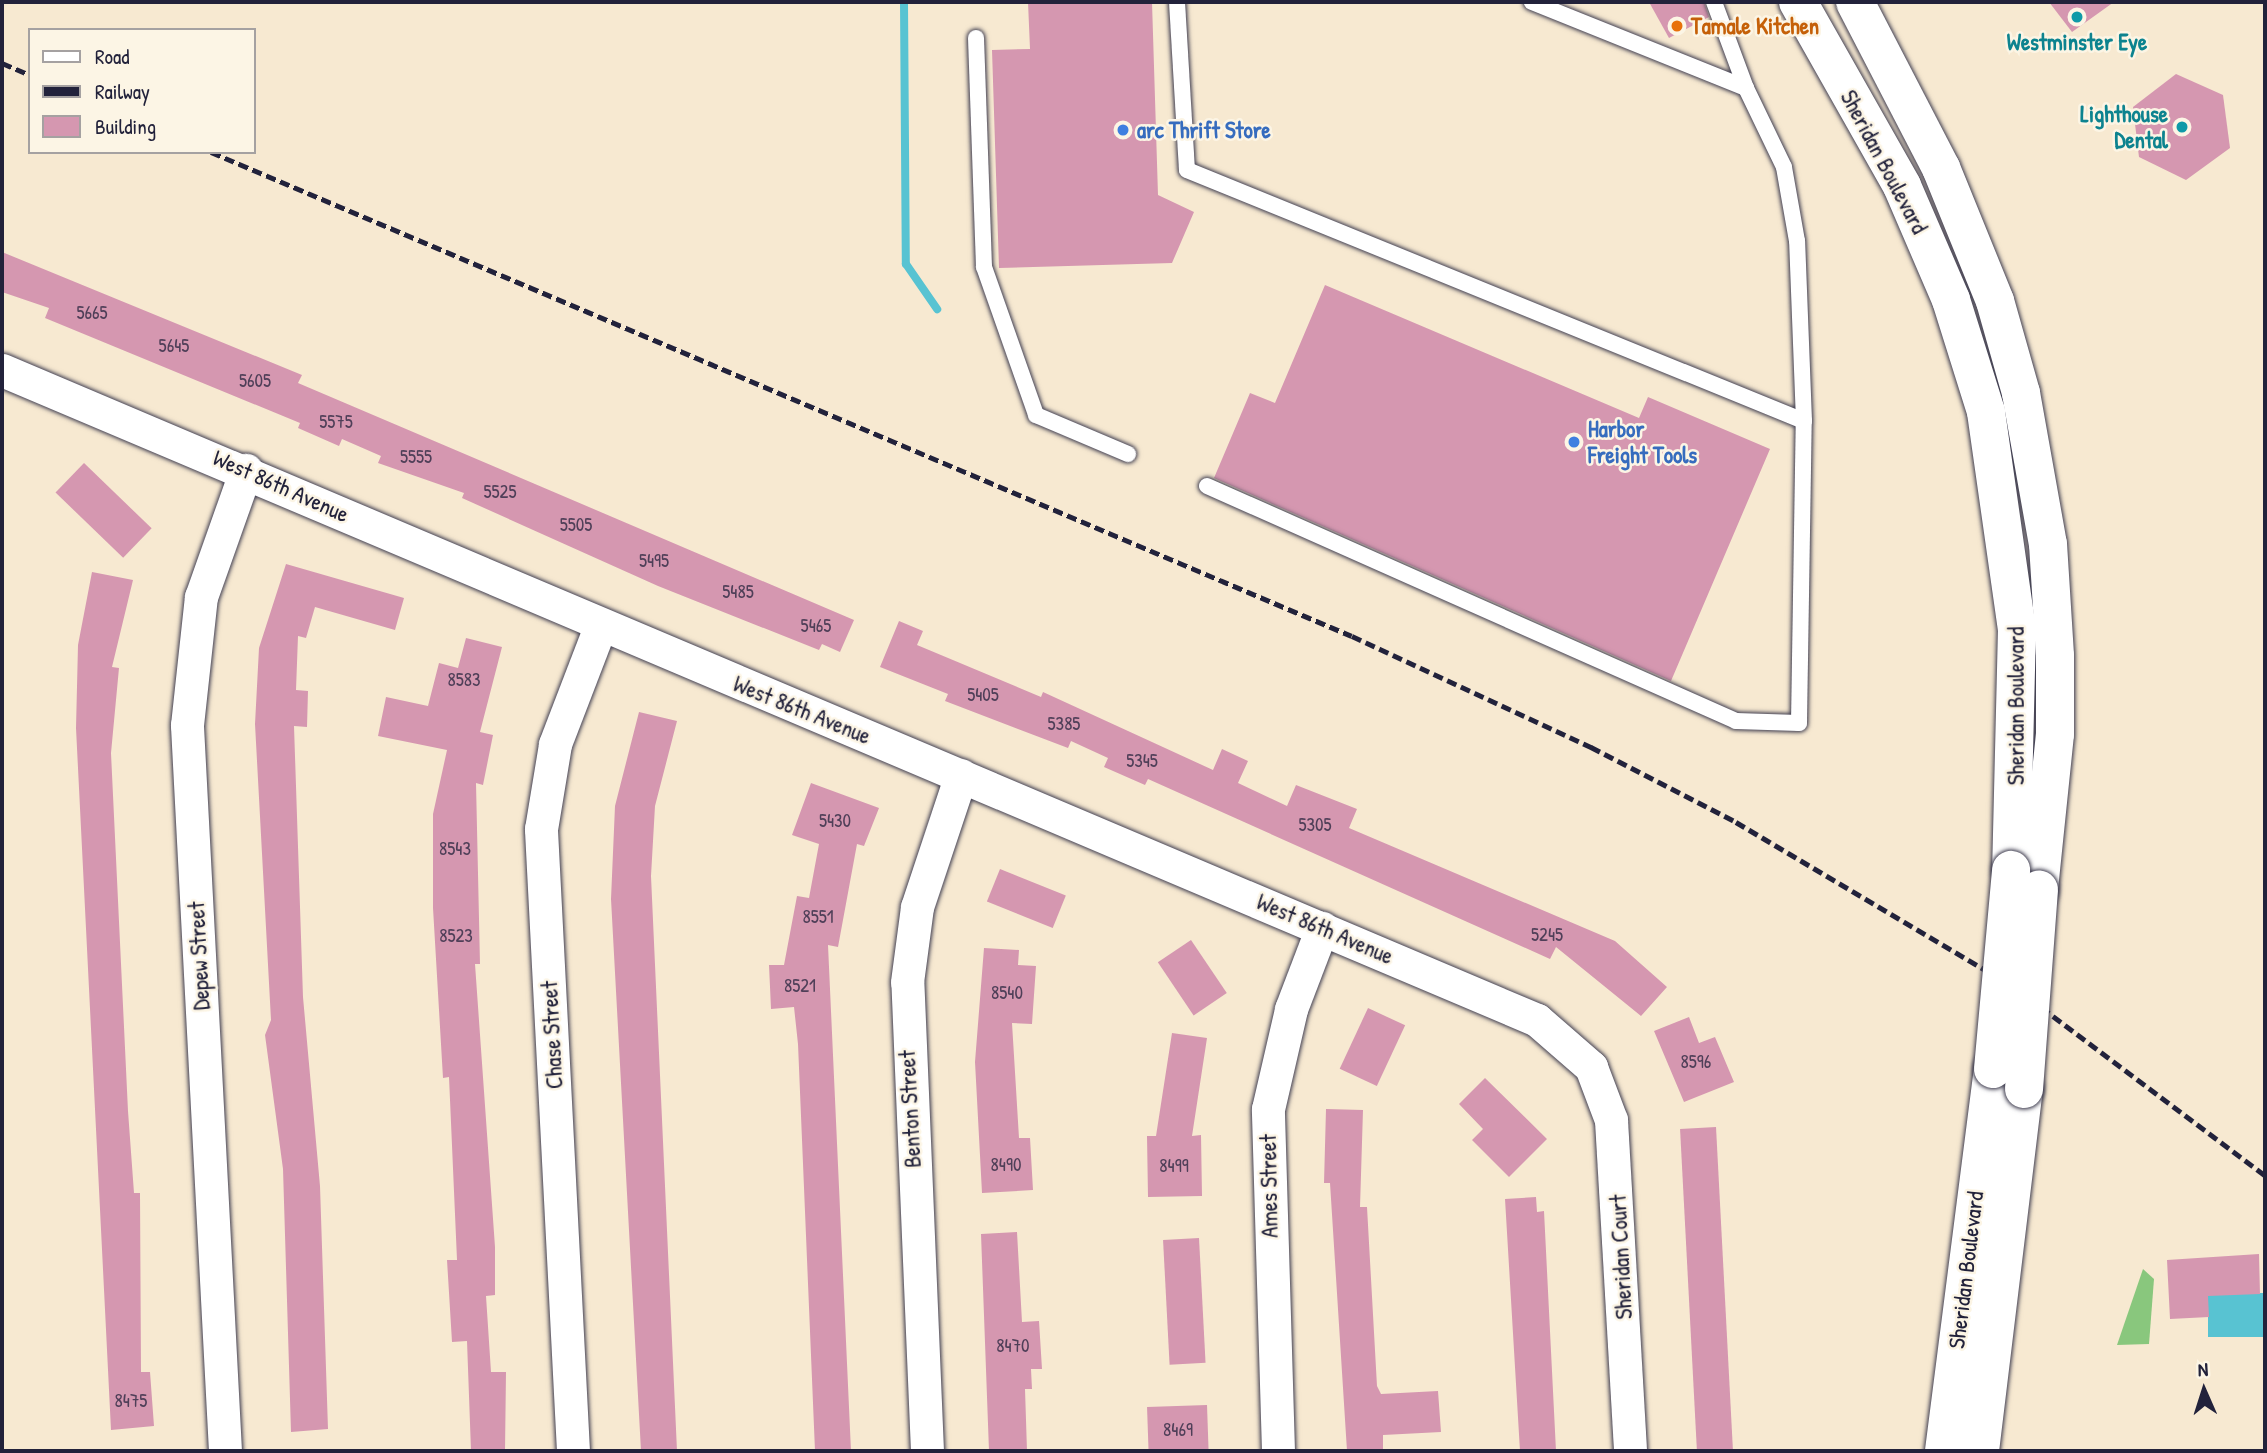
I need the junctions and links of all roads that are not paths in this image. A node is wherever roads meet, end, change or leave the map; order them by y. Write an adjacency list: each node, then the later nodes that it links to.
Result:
1 (1177, 2): 10 (lane)
2 (1532, 2): 6 (lane)
3 (1714, 2): 8 (lane)
4 (1798, 2): 16 (main road, Sheridan Boulevard)
5 (1855, 2): 16 (main road, Sheridan Boulevard)
6 (1564, 7): 8 (lane)
7 (976, 38): 11 (lane)
8 (1746, 88): 10 (lane)
9 (2, 370): 12 (street, West 86th Avenue)
10 (1804, 421): 13 (lane)
11 (1128, 454)
12 (246, 470): 14 (street, West 86th Avenue); 20 (street, Depew Street)
13 (1207, 486)
14 (600, 627): 15 (street, West 86th Avenue); 21 (street, Chase Street)
15 (961, 775): 17 (street, West 86th Avenue); 22 (street, Benton Street)
16 (2025, 880): 19 (main road, Sheridan Boulevard, bridge)
17 (1322, 928): 18 (street, West 86th Avenue); 23 (street, Ames Street)
18 (1591, 1067): 24 (street, Sheridan Court)
19 (2009, 1079): 25 (main road, Sheridan Boulevard); 26 (main road, Sheridan Boulevard)
20 (225, 1451)
21 (573, 1451)
22 (927, 1451)
23 (1279, 1451)
24 (1630, 1451)
25 (1944, 1451)
26 (1980, 1451)

